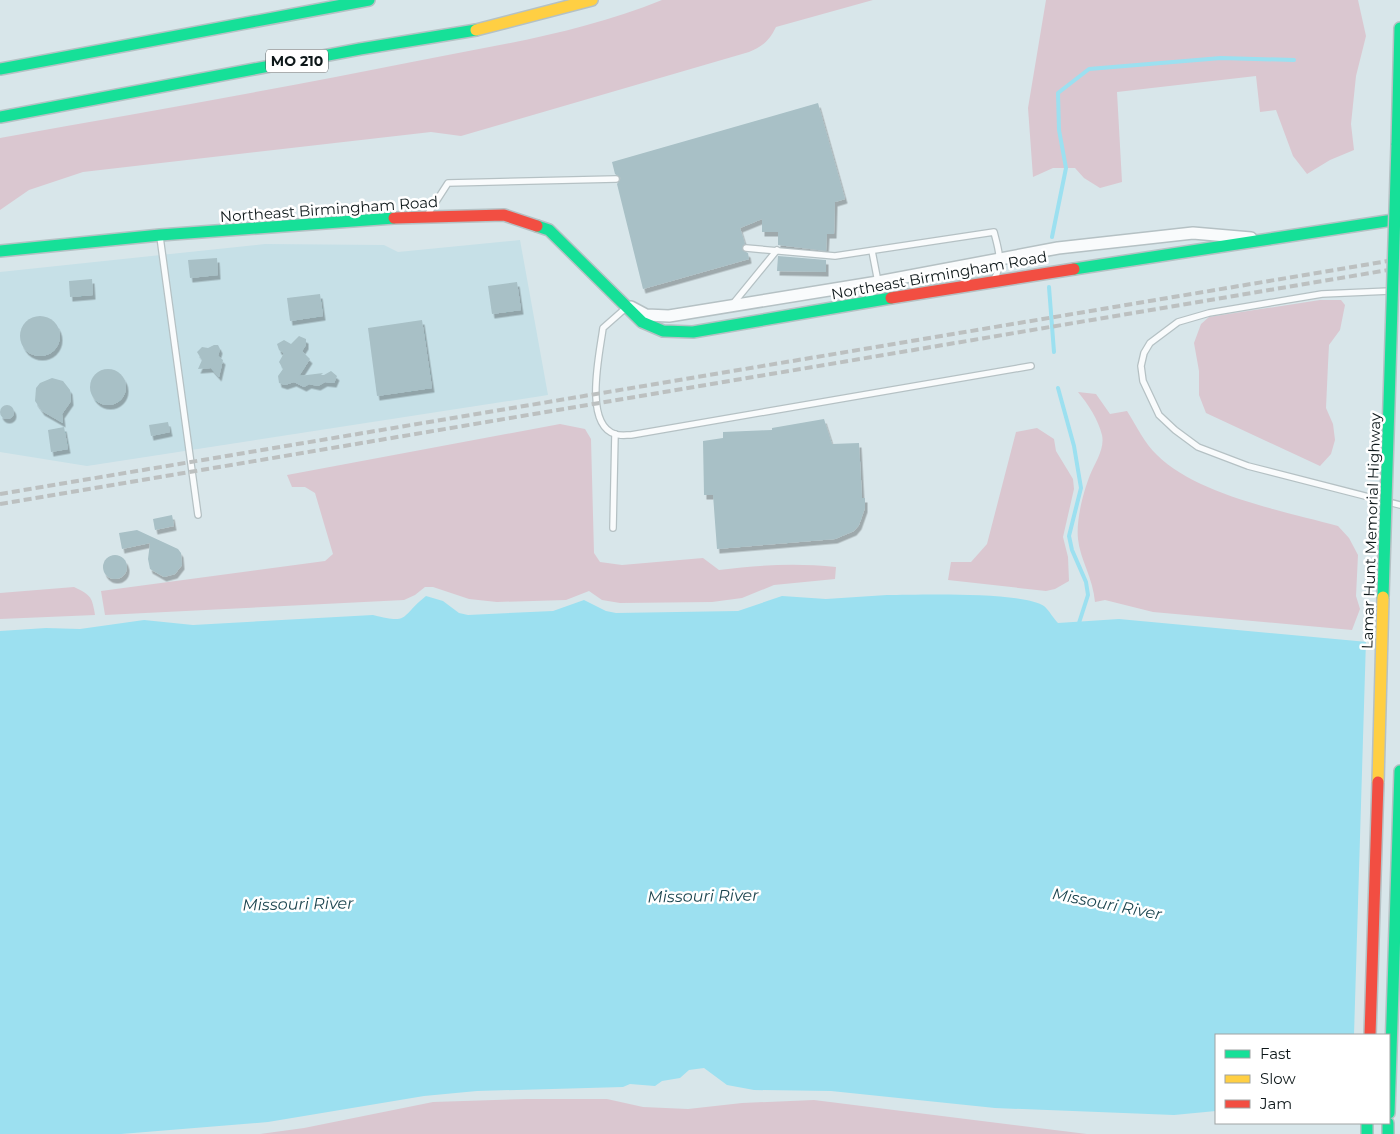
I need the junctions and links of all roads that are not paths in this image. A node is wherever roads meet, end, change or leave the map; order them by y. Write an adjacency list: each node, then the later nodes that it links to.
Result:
1 (369, 0): 4 (main road)
2 (592, 0): 5 (main road, MO 210)
3 (1400, 28): 28 (main road, Lamar Hunt Memorial Highway, bridge)
4 (0, 69)
5 (0, 117)
6 (616, 178): 7 (lane)
7 (426, 216): 9 (main road, Northeast Birmingham Road); 20 (main road, Northeast Birmingham Road)
8 (1400, 219): 10 (main road, Northeast Birmingham Road)
9 (160, 236): 14 (main road, Northeast Birmingham Road); 25 (lane)
10 (1265, 239): 15 (street, Northeast Birmingham Road); 16 (main road, Northeast Birmingham Road)
11 (746, 248): 12 (lane)
12 (777, 250): 13 (lane); 21 (lane)
13 (872, 250): 15 (lane); 17 (lane)
14 (0, 251)
15 (1000, 259): 16 (lane); 17 (street, Northeast Birmingham Road)
16 (993, 280): 19 (main road, Northeast Birmingham Road)
17 (878, 282): 19 (lane); 21 (street, Northeast Birmingham Road)
18 (1400, 291): 24 (lane)
19 (865, 303): 20 (main road, Northeast Birmingham Road)
20 (628, 306): 21 (street, Northeast Birmingham Road); 23 (lane)
21 (730, 308)
22 (1031, 366): 23 (lane)
23 (615, 434): 26 (lane)
24 (1400, 505)
25 (198, 515)
26 (613, 528)
27 (1400, 771): 29 (main road)
28 (1370, 1034)
29 (1390, 1082)

